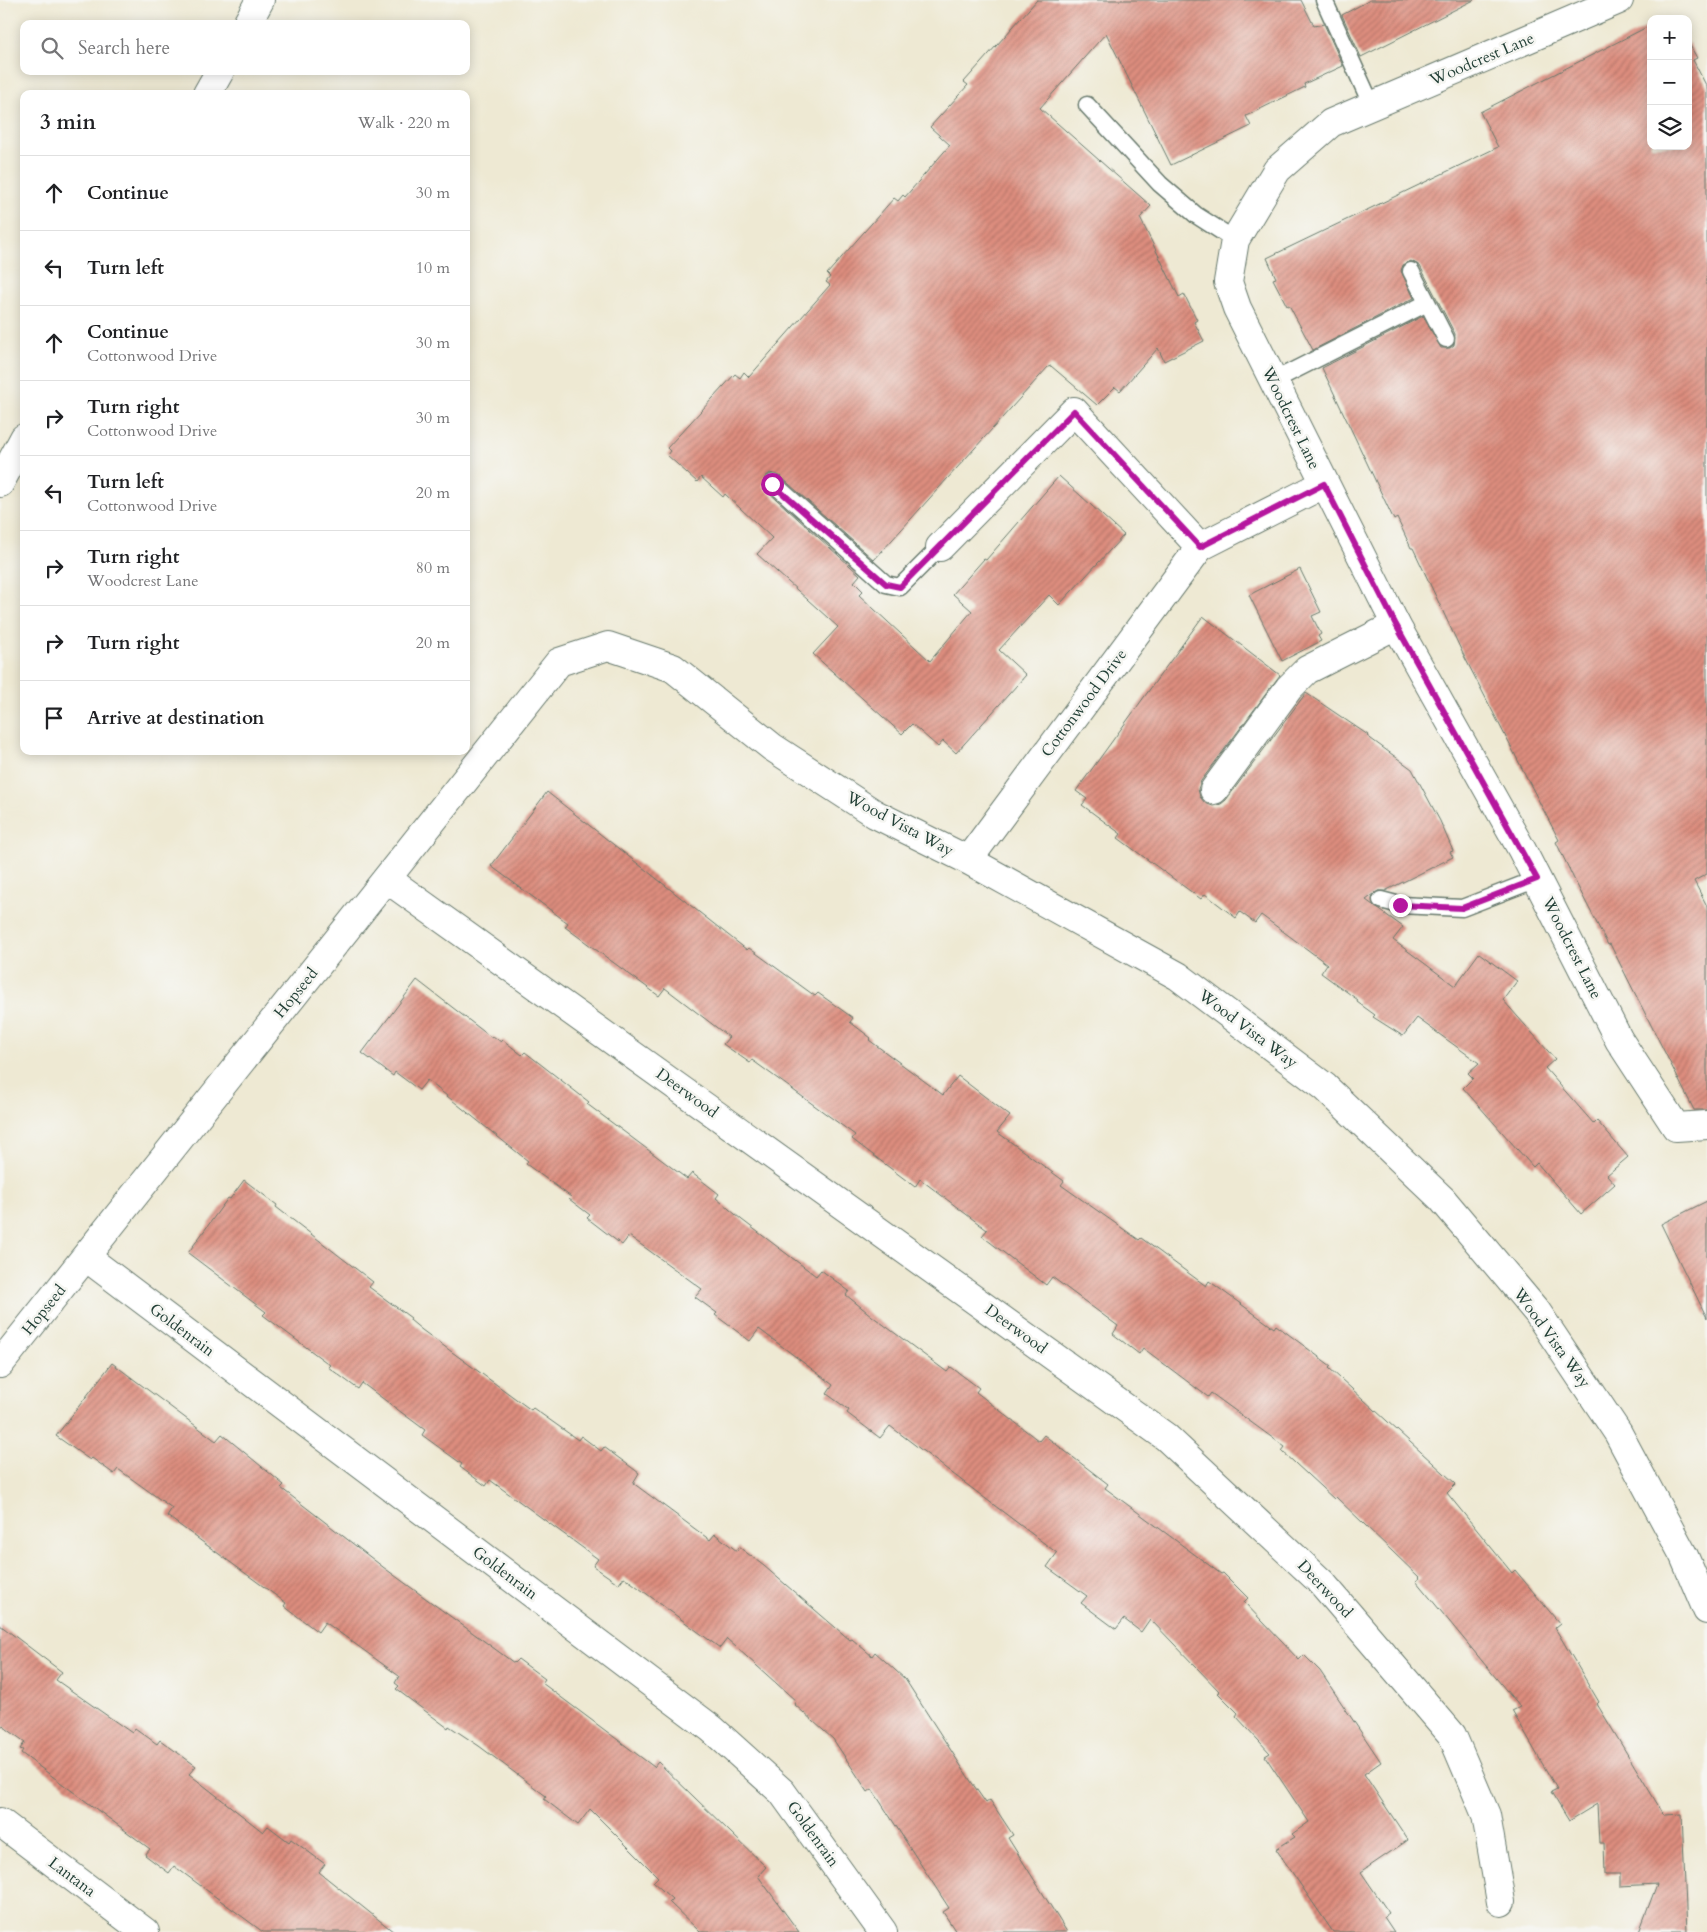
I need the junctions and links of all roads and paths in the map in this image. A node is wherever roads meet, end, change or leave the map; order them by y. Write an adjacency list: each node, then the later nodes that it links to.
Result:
1 (260, 0): 5 (main road)
2 (1324, 0): 9 (lane)
3 (1619, 0): 4 (main road, Woodcrest Lane)
4 (1592, 5): 9 (main road, Woodcrest Lane)
5 (249, 20)
6 (218, 75): 7 (main road)
7 (209, 90)
8 (1087, 105): 10 (lane)
9 (1372, 106): 10 (main road, Woodcrest Lane)
10 (1236, 240): 14 (main road, Woodcrest Lane)
11 (1411, 271): 12 (lane)
12 (1427, 303): 13 (lane); 14 (lane)
13 (1446, 339)
14 (1273, 380): 18 (main road, Woodcrest Lane)
15 (20, 446): 16 (main road)
16 (0, 483)
17 (772, 484): 19 (lane)
18 (1324, 484): 20 (main road, Cottonwood Drive); 21 (main road, Woodcrest Lane)
19 (940, 547): 20 (main road)
20 (1200, 547): 24 (main road, Cottonwood Drive)
21 (1396, 625): 23 (main road); 26 (main road, Woodcrest Lane)
22 (608, 646): 24 (main road, Wood Vista Way); 25 (main road, Hopseed)
23 (1214, 790)
24 (968, 860): 31 (main road, Wood Vista Way)
25 (387, 879): 29 (main road, Hopseed); 33 (main road, Deerwood)
26 (1537, 879): 27 (lane); 28 (main road, Woodcrest Lane)
27 (1381, 900)
28 (1707, 1125)
29 (86, 1257): 30 (main road, Hopseed); 35 (main road, Goldenrain)
30 (0, 1364)
31 (1704, 1596)
32 (0, 1822): 34 (main road, Lantana)
33 (1501, 1902)
34 (145, 1932)
35 (883, 1932)

